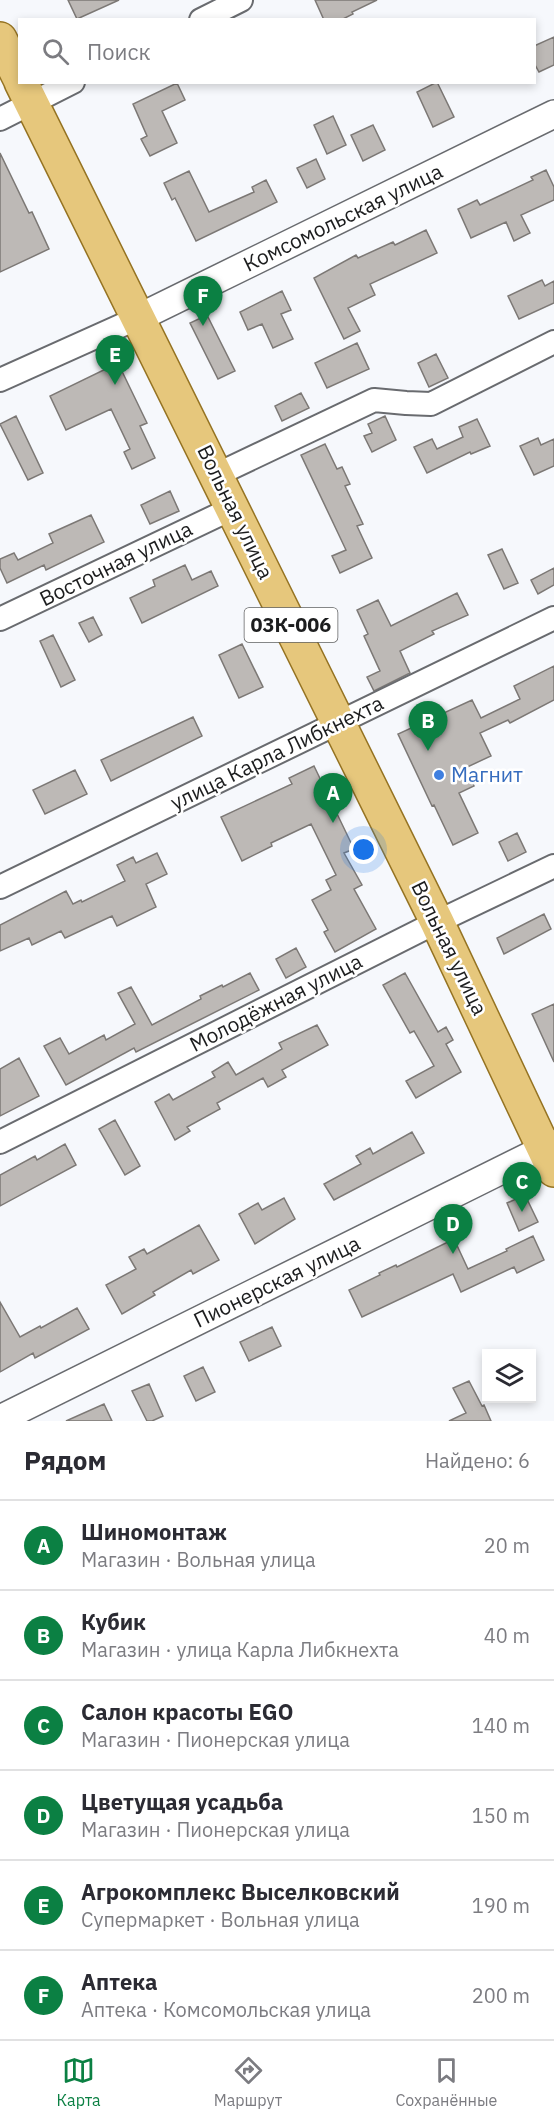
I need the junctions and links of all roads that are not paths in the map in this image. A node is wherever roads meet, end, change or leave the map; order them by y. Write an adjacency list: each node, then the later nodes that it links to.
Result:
1 (241, 0): 2 (street)
2 (205, 18)
3 (0, 39): 4 (main road, Вольная улица / 03К-006)
4 (18, 76)
5 (57, 84): 6 (street)
6 (24, 88): 8 (street); 9 (main road, Вольная улица / 03К-006)
7 (554, 114): 9 (street, Комсомольская улица)
8 (0, 118)
9 (138, 318): 11 (street, Комсомольская улица); 12 (main road, Вольная улица / 03К-006)
10 (554, 342): 12 (street)
11 (0, 380)
12 (216, 475): 13 (main road, Вольная улица / 03К-006)
13 (233, 508): 15 (street, Восточная улица); 16 (main road, Вольная улица / 03К-006)
14 (554, 618): 16 (street, улица Карла Либкнехта)
15 (0, 619)
16 (339, 722): 18 (street, улица Карла Либкнехта); 19 (main road, Вольная улица / 03К-006)
17 (554, 866): 19 (street, Молодёжная улица)
18 (0, 887)
19 (437, 922): 20 (street, Молодёжная улица); 21 (main road, Вольная улица / 03К-006)
20 (0, 1142)
21 (551, 1155): 22 (street, Пионерская улица)
22 (0, 1419)

